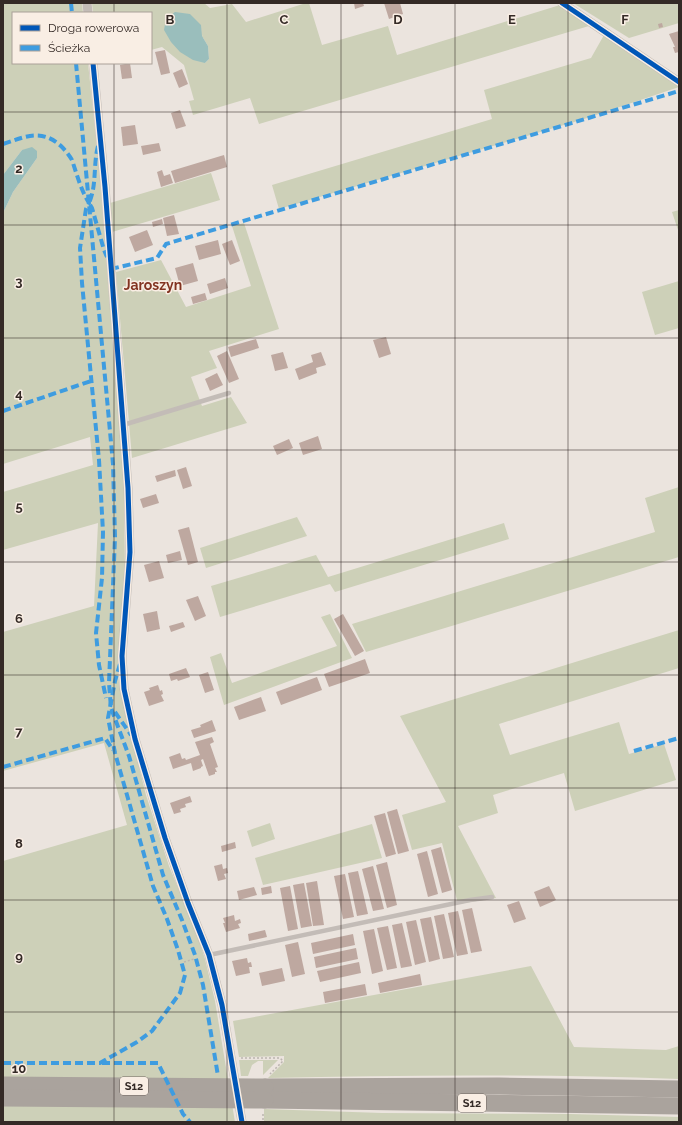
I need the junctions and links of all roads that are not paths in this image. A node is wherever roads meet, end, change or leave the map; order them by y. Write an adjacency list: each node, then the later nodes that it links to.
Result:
1 (562, 3): 3 (street)
2 (93, 64): 5 (street)
3 (679, 82)
4 (229, 393): 5 (lane)
5 (123, 425): 7 (street)
6 (492, 897): 7 (lane)
7 (209, 955): 13 (street)
8 (3, 1085): 10 (highway, S12, bridge)
9 (679, 1089): 10 (highway, S12)
10 (265, 1093): 11 (highway, S12, bridge); 12 (highway, S12)
11 (3, 1098)
12 (679, 1106)
13 (242, 1122)

